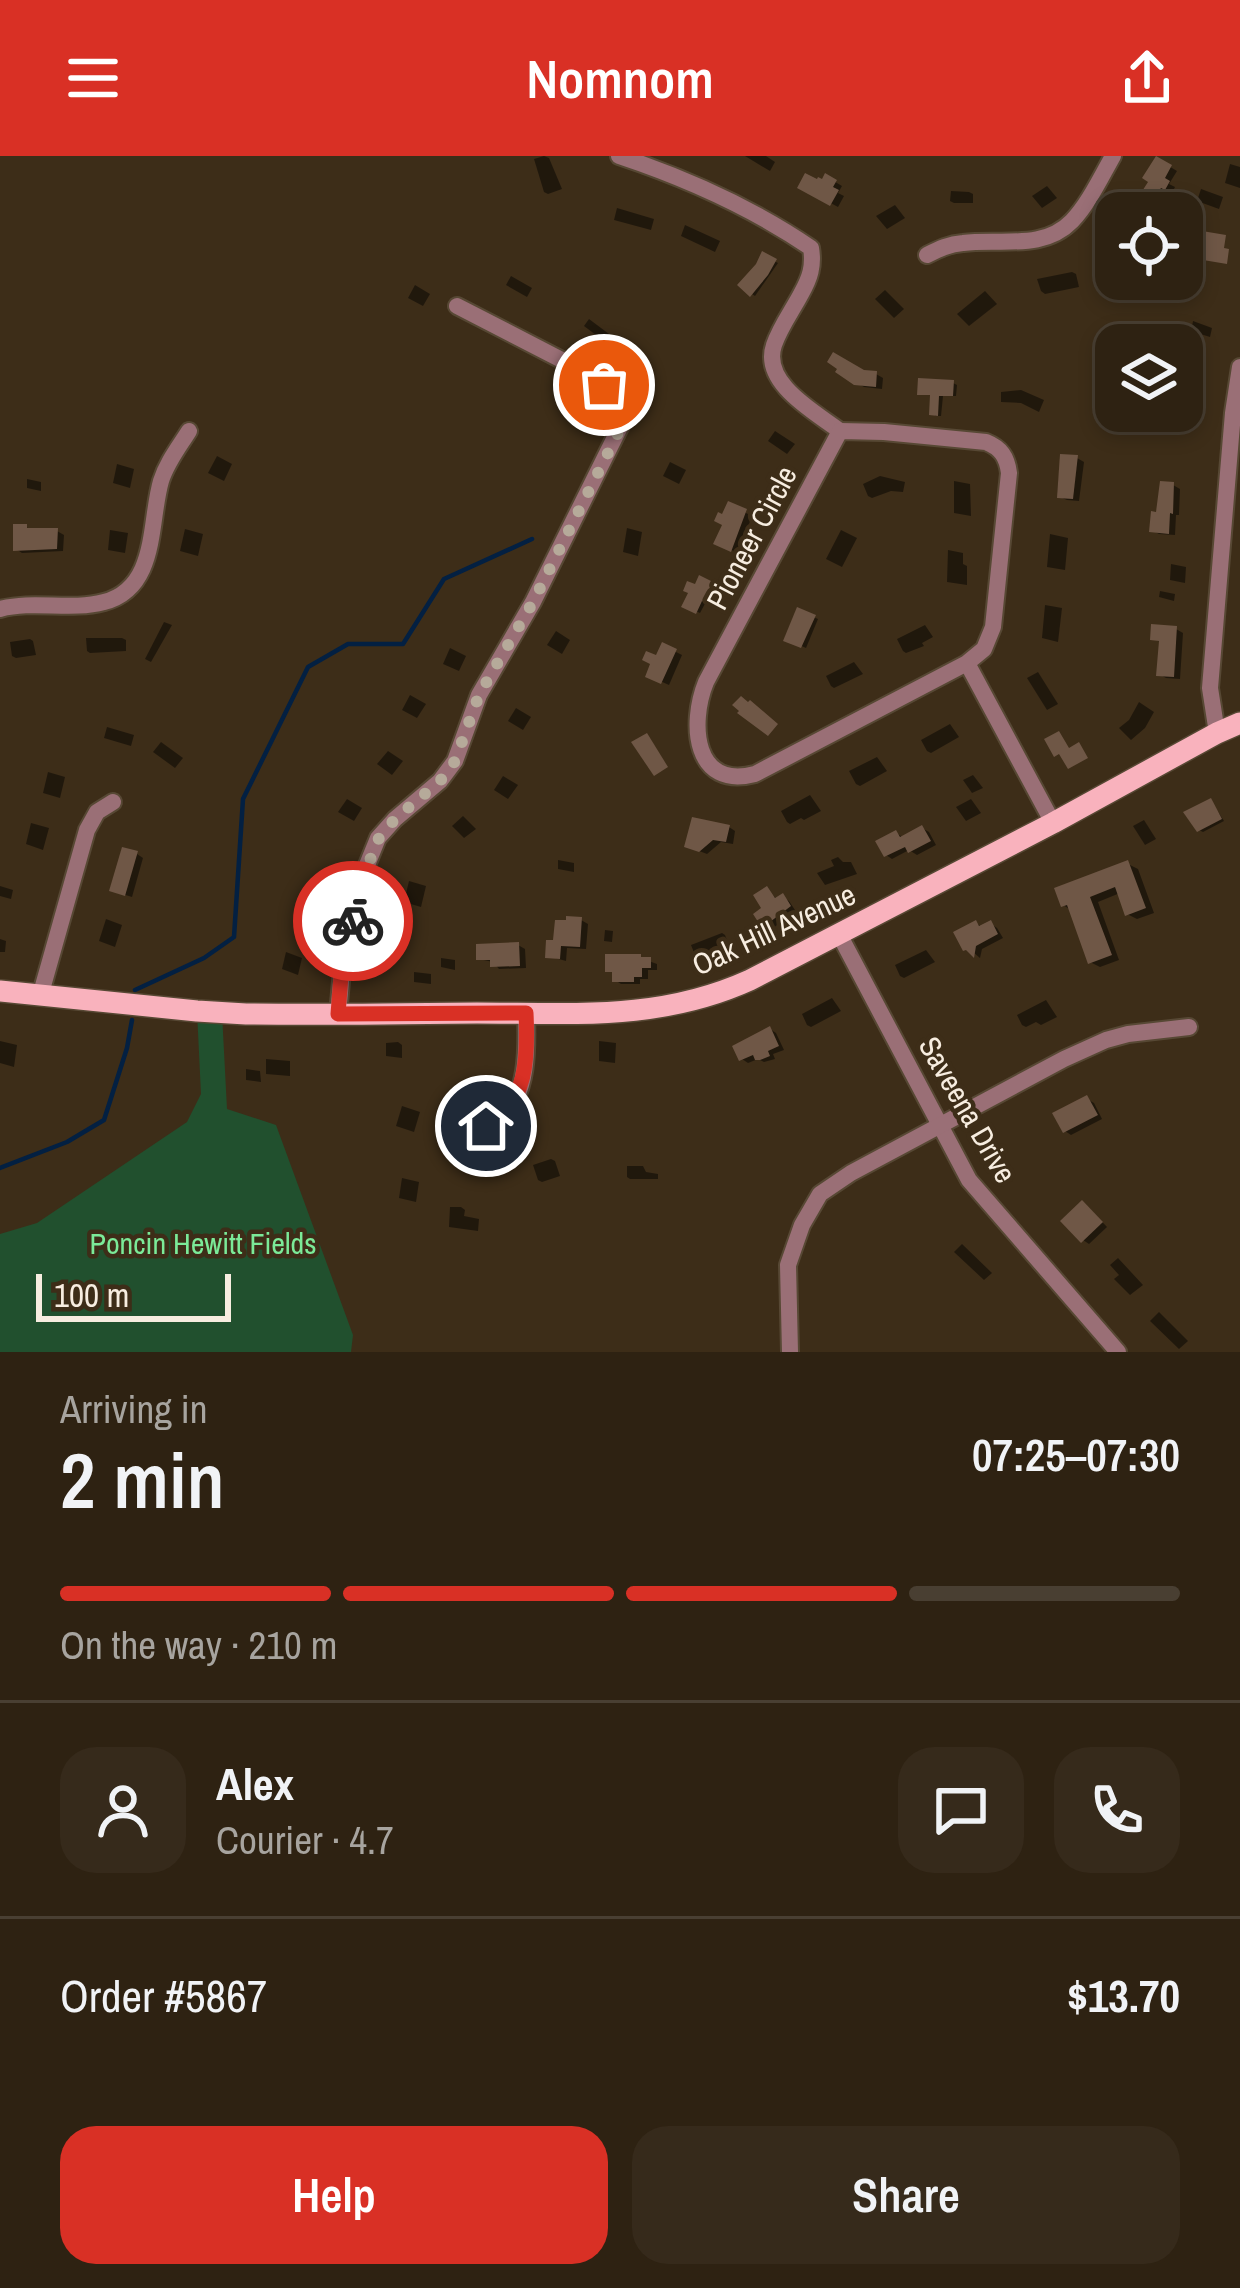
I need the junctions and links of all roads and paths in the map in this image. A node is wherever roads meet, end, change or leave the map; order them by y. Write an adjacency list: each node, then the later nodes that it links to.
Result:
1 (619, 156): 7 (street)
2 (1114, 156): 3 (street)
3 (927, 255)
4 (458, 306): 18 (street)
5 (1240, 367): 11 (street)
6 (189, 431): 8 (street)
7 (840, 431): 9 (street); 9 (street, Pioneer Circle)
8 (0, 609)
9 (967, 663): 13 (street)
10 (1240, 723): 11 (main road, Oak Hill Avenue)
11 (1217, 733): 13 (main road, Oak Hill Avenue)
12 (112, 802): 16 (street)
13 (1053, 823): 14 (main road, Oak Hill Avenue)
14 (839, 934): 17 (main road, Oak Hill Avenue); 20 (street, Saveena Drive)
15 (0, 991): 16 (main road, Oak Hill Avenue)
16 (41, 993): 18 (main road, Oak Hill Avenue)
17 (526, 1013): 18 (main road, Oak Hill Avenue); 21 (street)
18 (338, 1014)
19 (1189, 1027): 20 (street)
20 (940, 1124): 22 (street); 23 (street, Saveena Drive)
21 (464, 1132)
22 (790, 1352)
23 (1118, 1352)

